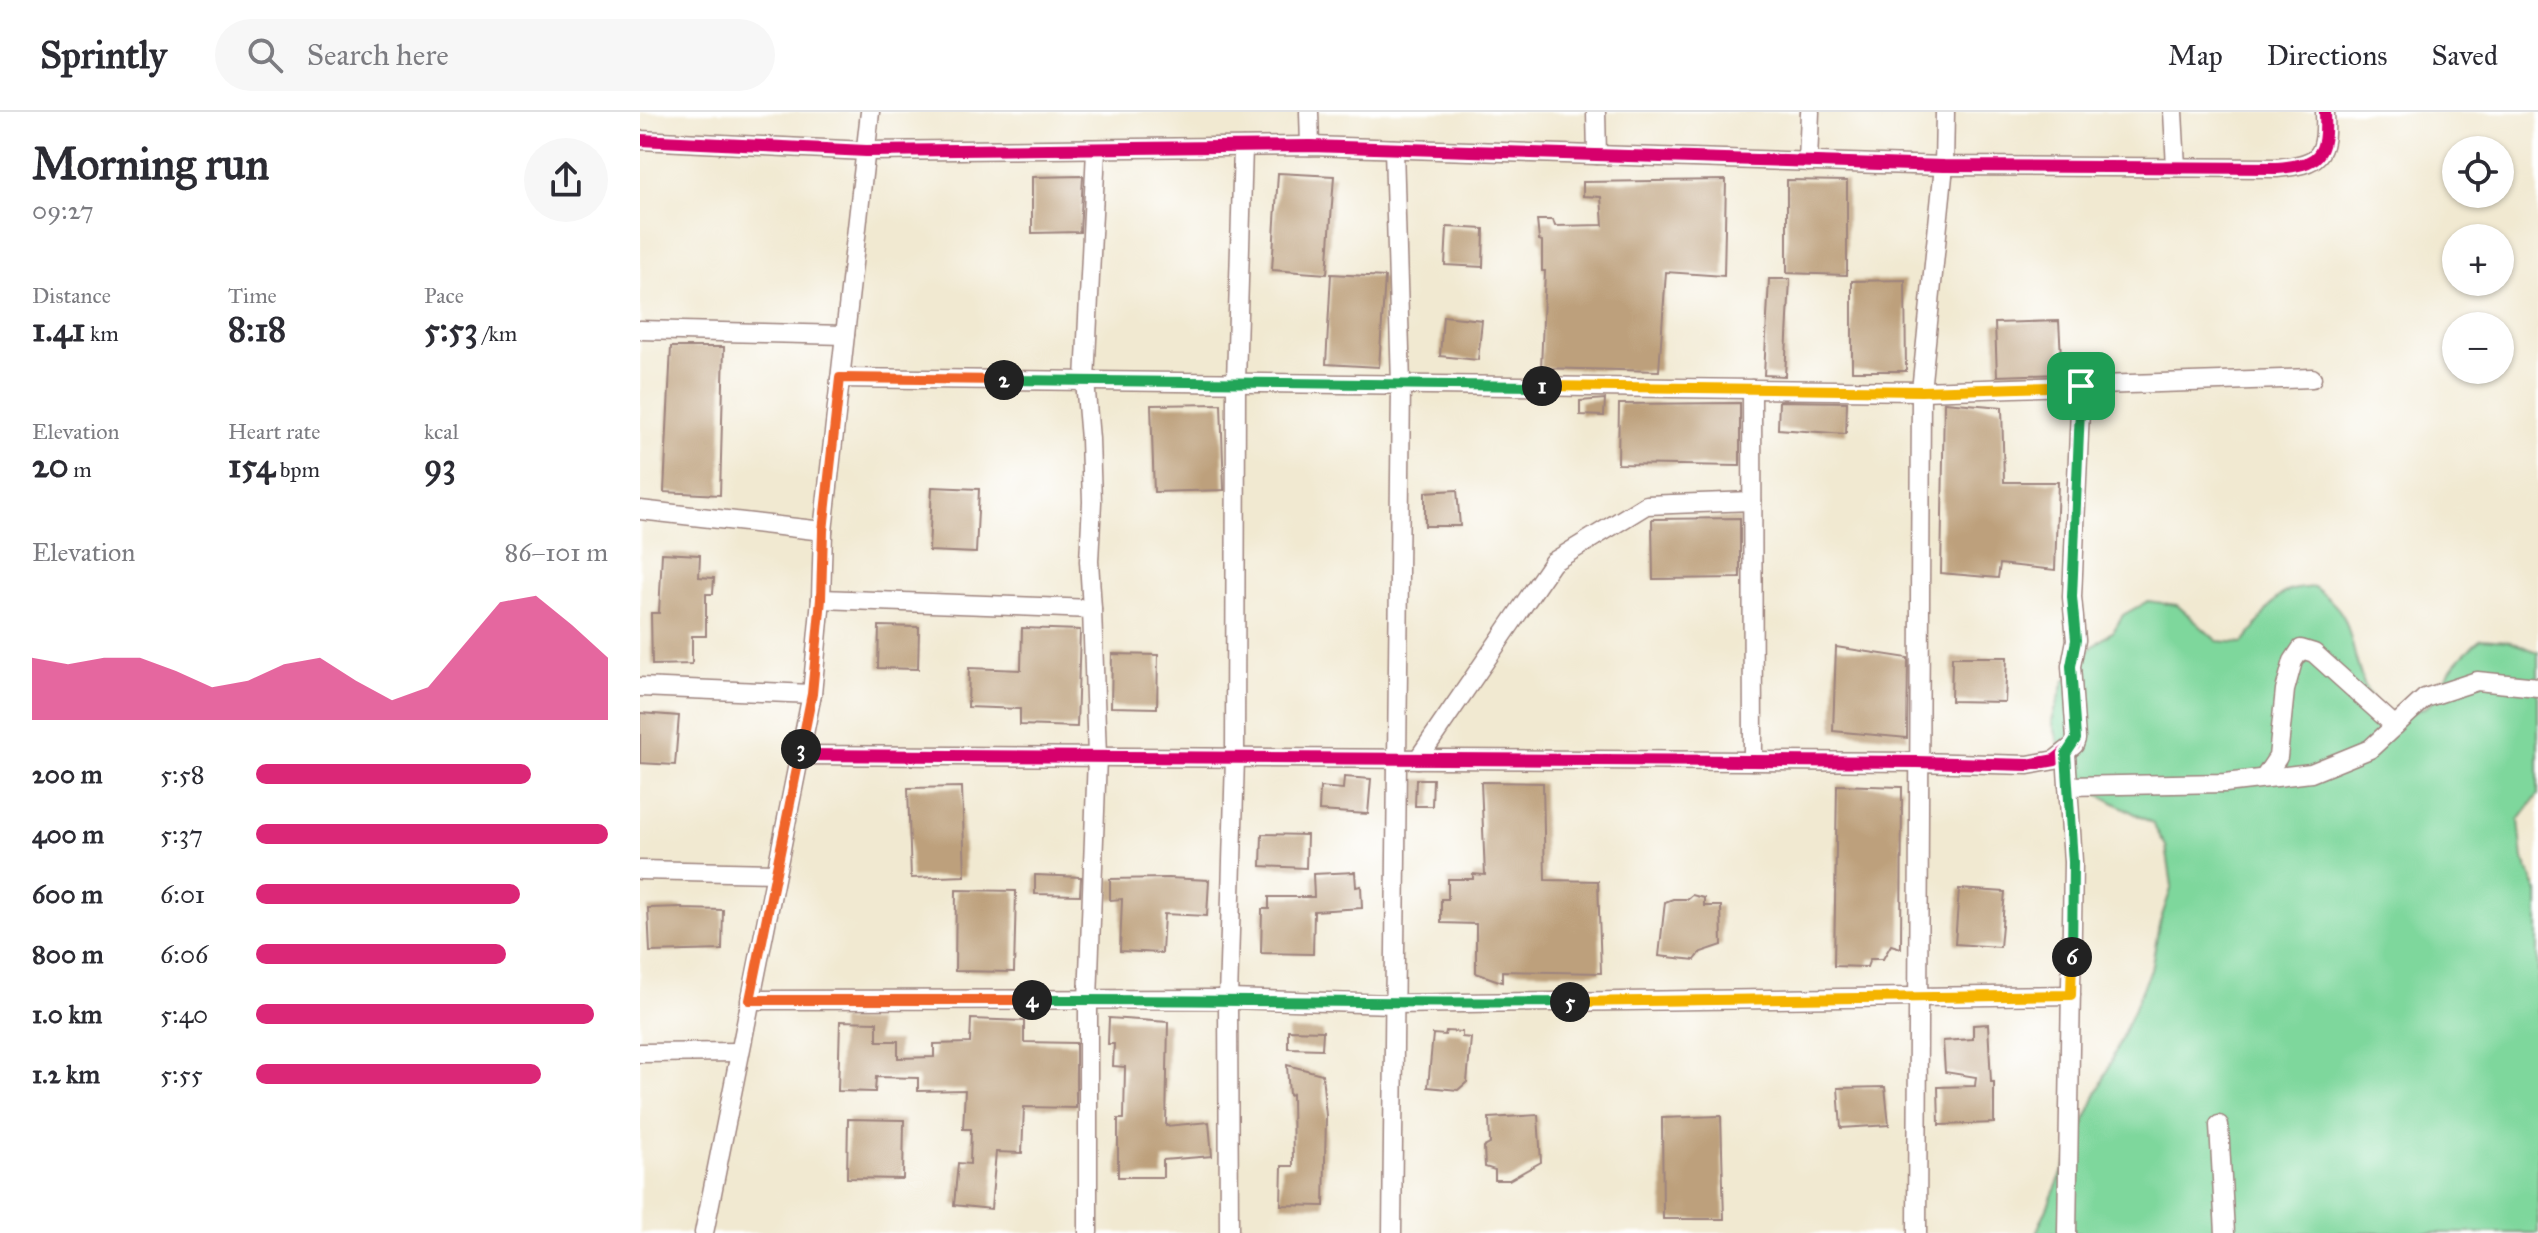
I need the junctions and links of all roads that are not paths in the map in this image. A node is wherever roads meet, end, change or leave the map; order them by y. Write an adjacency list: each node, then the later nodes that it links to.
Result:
1 (870, 112): 13 (street)
2 (1309, 112): 9 (street)
3 (1596, 112): 14 (street)
4 (1810, 112): 15 (street)
5 (1945, 112): 16 (street)
6 (2173, 112): 17 (street)
7 (2325, 112): 17 (street)
8 (640, 140): 13 (street)
9 (1310, 146): 10 (street); 11 (street)
10 (1243, 147): 12 (street); 23 (street)
11 (1394, 149): 14 (street); 24 (street)
12 (1096, 150): 13 (street); 22 (street)
13 (866, 151): 19 (street)
14 (1597, 155): 15 (street)
15 (1808, 162): 16 (street)
16 (1944, 166): 17 (street); 27 (street)
17 (2176, 167)
18 (640, 330): 19 (street)
19 (845, 335): 20 (street)
20 (840, 378): 22 (street); 30 (street)
21 (2312, 378): 25 (street)
22 (1085, 381): 23 (street); 32 (street)
23 (1236, 381): 24 (street); 40 (street)
24 (1401, 384): 26 (street); 41 (street)
25 (2081, 386): 27 (street); 37 (street)
26 (1752, 389): 27 (street); 28 (street)
27 (1921, 391): 44 (street)
28 (1752, 501): 42 (street); 43 (street)
29 (640, 510): 30 (street)
30 (823, 531): 31 (street)
31 (821, 599): 32 (street); 35 (street)
32 (1092, 609): 39 (street)
33 (640, 687): 35 (street)
34 (2538, 687): 36 (street)
35 (812, 694): 38 (street)
36 (2395, 726): 45 (street); 45 (street)
37 (2066, 754): 44 (street); 46 (street)
38 (799, 755): 39 (street); 48 (street)
39 (1097, 757): 40 (street); 53 (street)
40 (1235, 758): 41 (street); 51 (street)
41 (1396, 759): 42 (street); 54 (street)
42 (1418, 759): 43 (street)
43 (1753, 761): 44 (street)
44 (1917, 762): 50 (street)
45 (2264, 778): 46 (street)
46 (2068, 786): 49 (street)
47 (640, 870): 48 (street)
48 (775, 873): 52 (street)
49 (2071, 995): 50 (street); 63 (street)
50 (1917, 998): 54 (street); 62 (street)
51 (1228, 999): 53 (street); 54 (street); 60 (street)
52 (750, 1000): 53 (street); 55 (street)
53 (1088, 1000): 59 (street)
54 (1393, 1004): 61 (street)
55 (740, 1052): 56 (street); 58 (street)
56 (640, 1053)
57 (2219, 1125): 64 (street)
58 (704, 1233)
59 (1088, 1233)
60 (1229, 1233)
61 (1392, 1233)
62 (1917, 1233)
63 (2067, 1233)
64 (2225, 1233)

